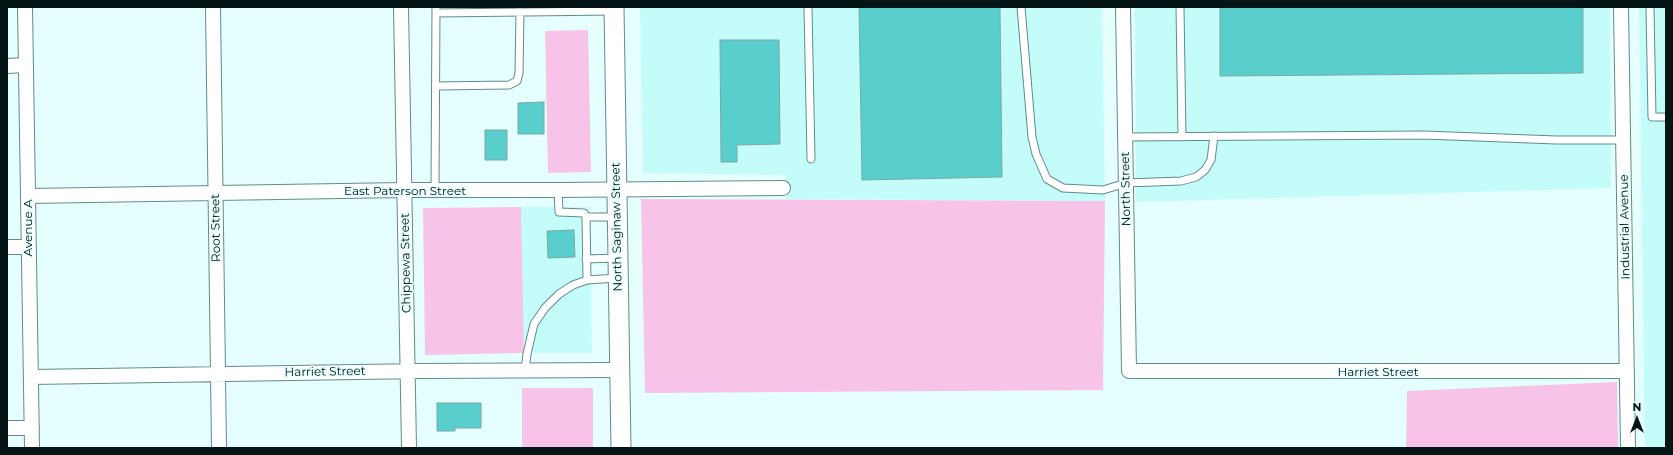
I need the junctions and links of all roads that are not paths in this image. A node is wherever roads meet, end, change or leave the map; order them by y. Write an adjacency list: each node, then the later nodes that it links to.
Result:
1 (25, 7): 14 (street, Avenue A)
2 (213, 7): 29 (street, Root Street)
3 (401, 7): 26 (street, Chippewa Street)
4 (808, 7): 22 (lane)
5 (1022, 7): 23 (lane)
6 (1123, 7): 20 (street, North Street)
7 (1180, 7): 18 (lane)
8 (1621, 7): 21 (street, Industrial Avenue)
9 (1650, 7): 17 (lane)
10 (568, 9): 11 (lane); 13 (lane)
11 (614, 9): 25 (main road, North Saginaw Street)
12 (436, 10): 13 (lane); 16 (lane)
13 (520, 12): 16 (lane)
14 (26, 65): 15 (street); 30 (street, Avenue A)
15 (7, 66)
16 (436, 86): 27 (lane)
17 (1666, 117)
18 (1182, 136): 19 (lane); 20 (lane)
19 (1214, 136): 21 (lane); 23 (lane)
20 (1125, 137): 23 (street, North Street)
21 (1624, 140): 43 (street, Industrial Avenue)
22 (811, 159)
23 (1126, 183): 42 (street, North Street)
24 (783, 188): 25 (street, East Paterson Street)
25 (617, 189): 28 (street, East Paterson Street); 32 (main road, North Saginaw Street)
26 (404, 190): 27 (street, East Paterson Street); 29 (street, East Paterson Street); 41 (street, Chippewa Street)
27 (435, 190): 28 (street, East Paterson Street)
28 (558, 190): 31 (lane)
29 (215, 194): 30 (street, East Paterson Street); 44 (street, Root Street)
30 (28, 196): 34 (street, Avenue A)
31 (586, 216): 32 (lane); 36 (lane)
32 (617, 216): 35 (main road, North Saginaw Street)
33 (7, 247): 34 (street)
34 (28, 247): 45 (street, Avenue A)
35 (618, 258): 36 (lane); 37 (main road, North Saginaw Street)
36 (586, 259): 38 (lane)
37 (618, 278): 38 (lane); 40 (main road, North Saginaw Street)
38 (587, 280): 39 (lane)
39 (525, 370): 40 (street, Harriet Street); 41 (street, Harriet Street)
40 (620, 370): 51 (main road, North Saginaw Street)
41 (408, 371): 44 (street, Harriet Street); 50 (street, Chippewa Street)
42 (1128, 371): 43 (street, Harriet Street)
43 (1627, 372): 52 (street, Industrial Avenue)
44 (218, 374): 45 (street, Harriet Street); 49 (street, Root Street)
45 (31, 377): 47 (street, Avenue A)
46 (7, 428): 47 (street)
47 (32, 428): 48 (street, Avenue A)
48 (32, 448)
49 (219, 448)
50 (409, 448)
51 (621, 448)
52 (1628, 448)

